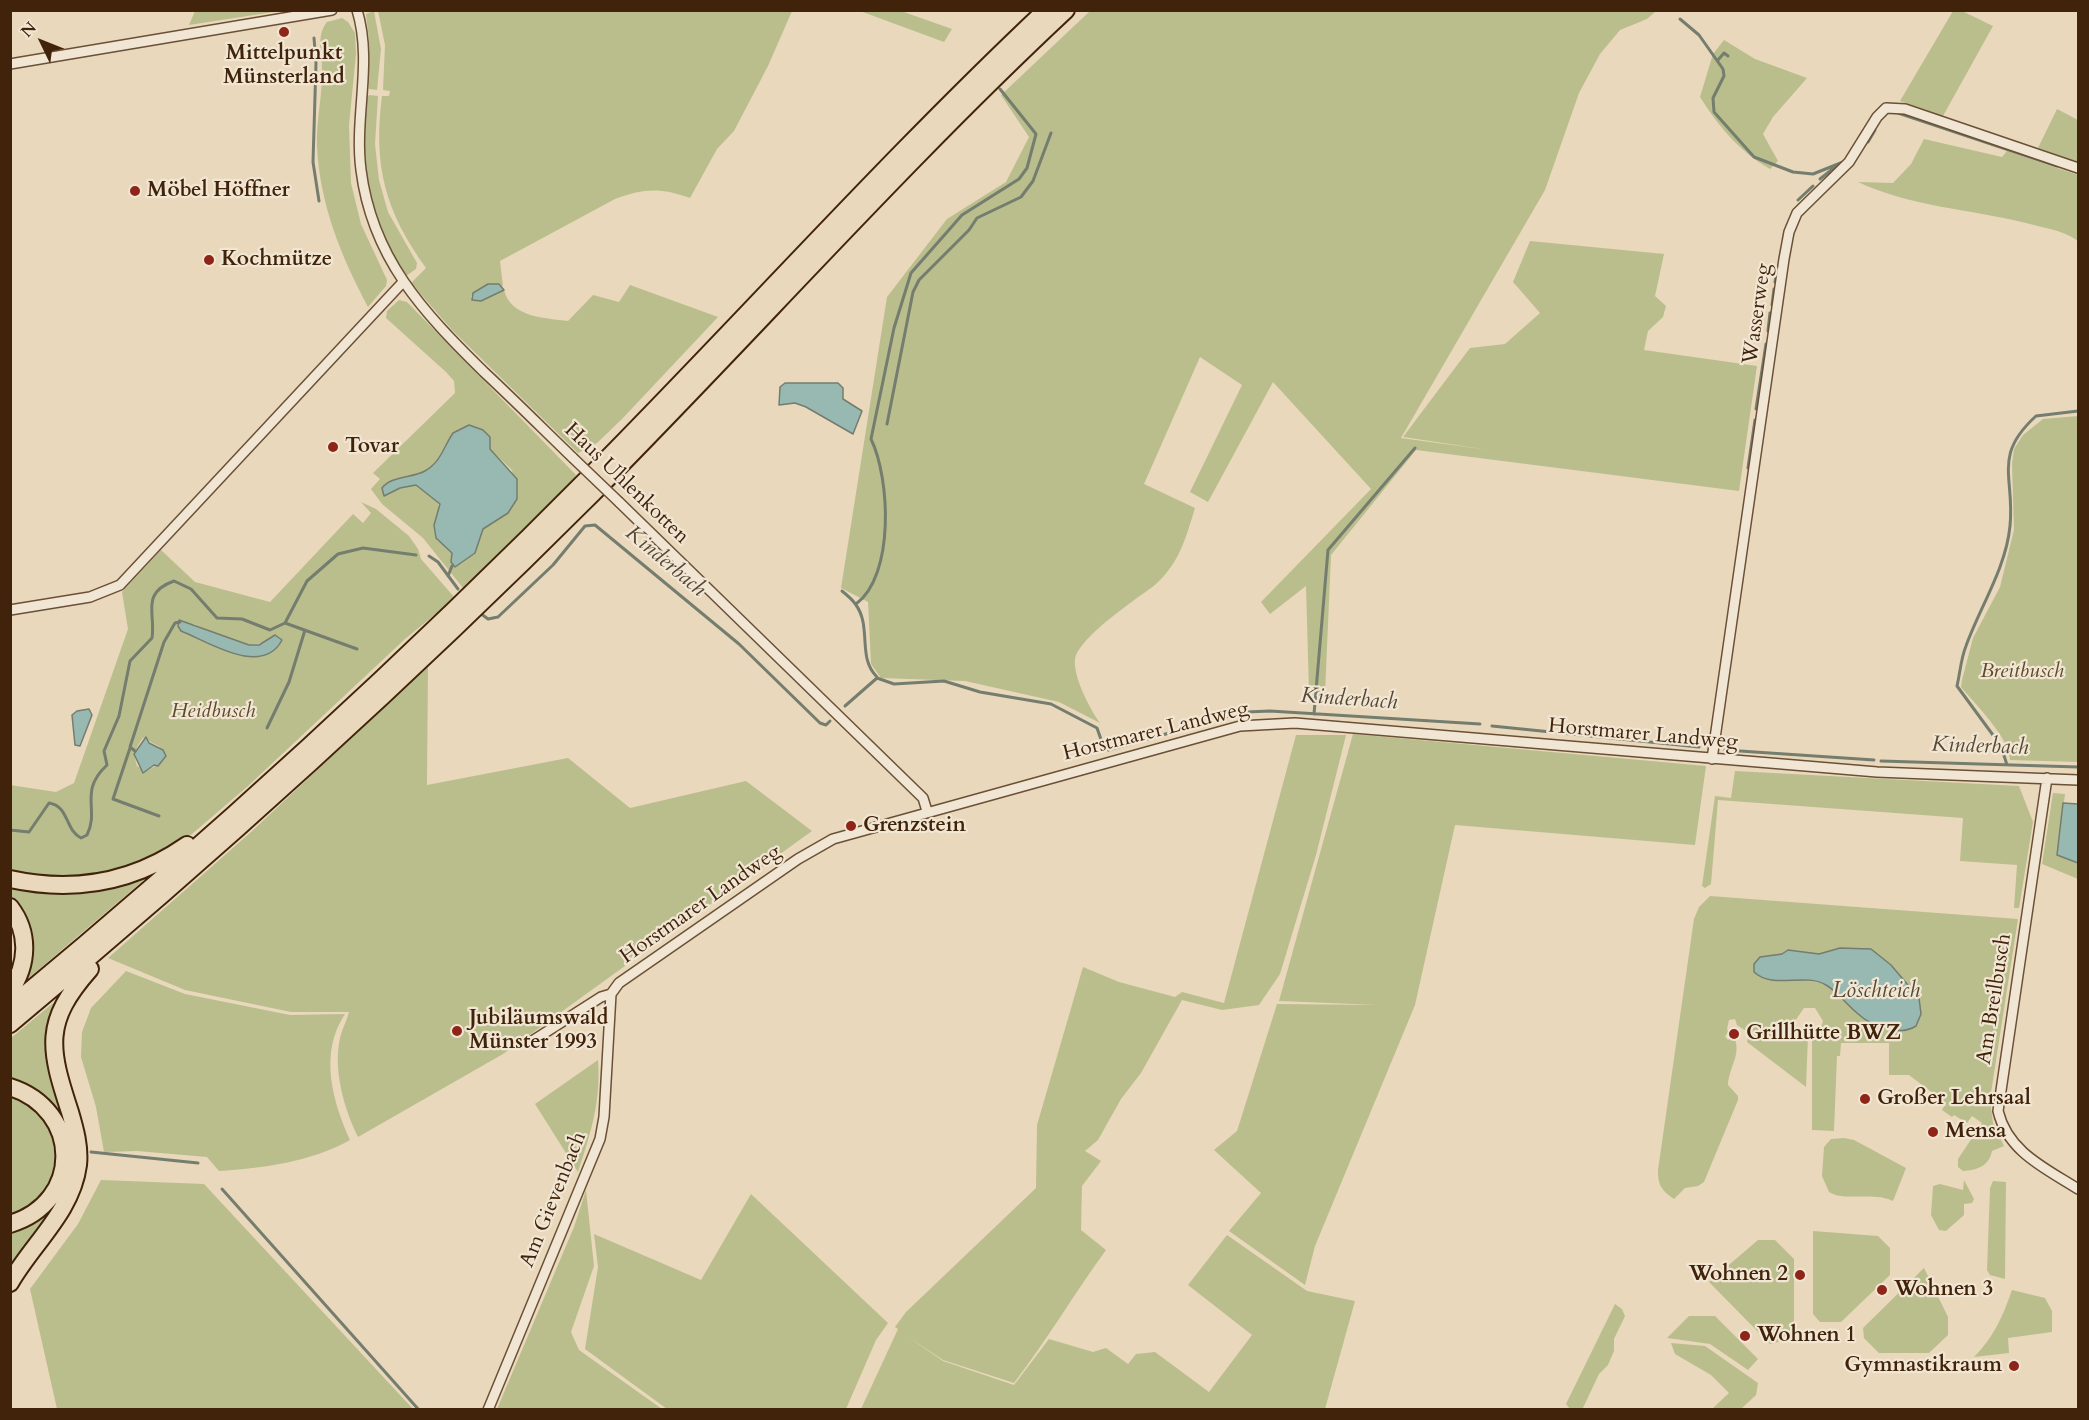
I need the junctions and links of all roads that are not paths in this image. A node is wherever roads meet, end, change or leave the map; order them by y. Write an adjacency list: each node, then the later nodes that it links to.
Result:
1 (332, 10): 5 (street)
2 (357, 10): 7 (street, Haus Uhlenkotten)
3 (1046, 10): 12 (highway)
4 (1066, 10): 15 (highway)
5 (10, 64)
6 (2079, 168): 9 (street, Wasserweg)
7 (403, 282): 8 (street); 13 (street, Haus Uhlenkotten, bridge)
8 (10, 610)
9 (1712, 759): 10 (street, Horstmarer Landweg); 13 (street, Horstmarer Landweg)
10 (2047, 778): 11 (street, Horstmarer Landweg); 23 (street, Am Breilbusch)
11 (2079, 780)
12 (270, 783): 14 (highway); 19 (highway)
13 (927, 811): 18 (street, Horstmarer Landweg)
14 (10, 879)
15 (162, 896): 20 (highway); 25 (highway)
16 (10, 907): 17 (highway)
17 (10, 991)
18 (611, 994): 21 (street, Horstmarer Landweg); 26 (street, Am Gievenbach)
19 (10, 1007)
20 (10, 1024)
21 (529, 1043)
22 (10, 1087): 24 (highway)
23 (2079, 1189)
24 (10, 1224)
25 (10, 1283)
26 (488, 1410)

